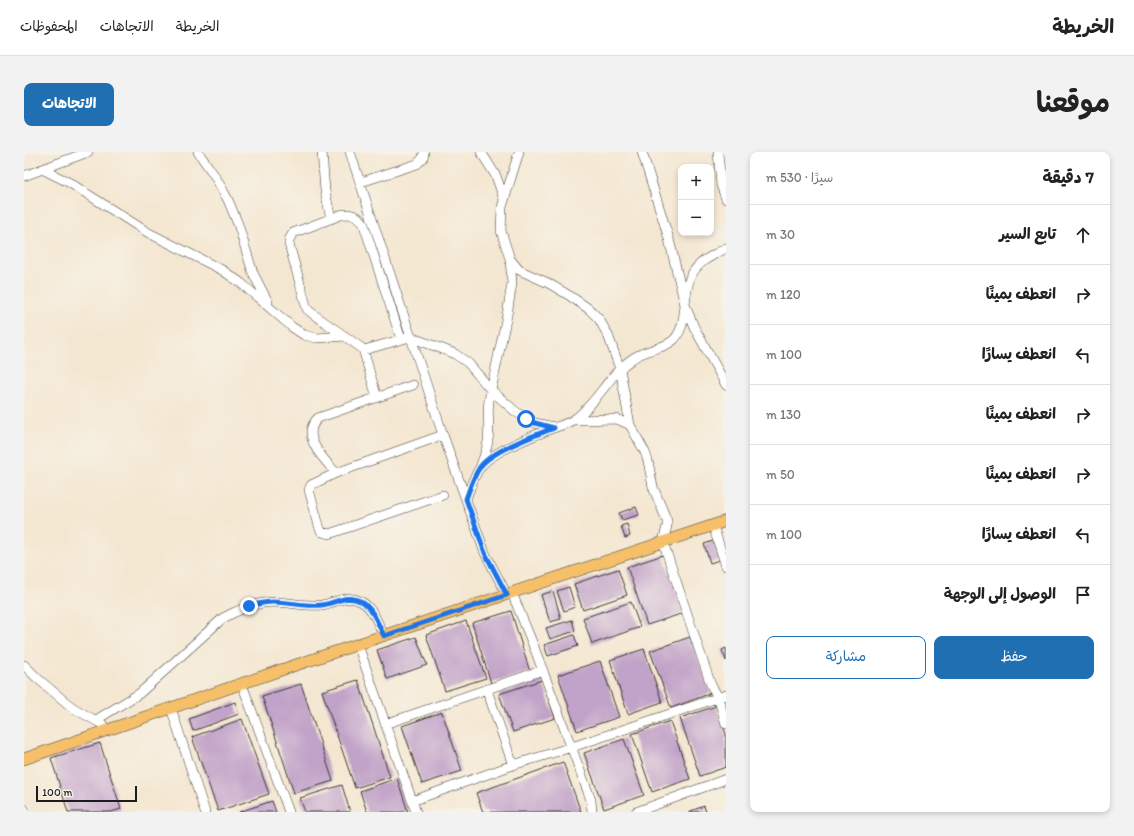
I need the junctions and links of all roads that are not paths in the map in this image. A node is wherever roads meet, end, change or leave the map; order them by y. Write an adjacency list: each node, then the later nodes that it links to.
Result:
1 (88, 152): 10 (street)
2 (198, 152): 19 (street)
3 (322, 152): 15 (street)
4 (350, 152): 12 (street)
5 (424, 152): 12 (street)
6 (481, 152): 13 (street)
7 (520, 152): 13 (street)
8 (642, 152): 18 (street)
9 (718, 152): 14 (street)
10 (42, 169): 11 (street); 19 (street)
11 (24, 176)
12 (361, 182): 21 (street)
13 (504, 199): 17 (street)
14 (726, 200)
15 (331, 219): 20 (street); 22 (street)
16 (726, 248): 18 (street)
17 (510, 259): 24 (street); 27 (street)
18 (685, 305): 24 (street); 26 (street)
19 (272, 309): 20 (street)
20 (344, 336): 23 (street)
21 (410, 337): 22 (street); 27 (street); 32 (street)
22 (401, 340): 23 (street)
23 (364, 350): 28 (street)
24 (620, 369): 29 (street); 30 (street)
25 (413, 385): 28 (street)
26 (726, 385)
27 (491, 390): 31 (street); 33 (street)
28 (377, 398): 34 (street)
29 (574, 420): 30 (street); 31 (street)
30 (630, 425): 39 (street)
31 (554, 428): 33 (street)
32 (443, 435): 34 (street); 36 (street)
33 (480, 466): 36 (street)
34 (336, 473): 35 (street)
35 (443, 495)
36 (466, 499): 41 (street)
37 (726, 521): 38 (main road)
38 (713, 526): 39 (main road); 40 (street)
39 (663, 542): 41 (main road); 48 (street)
40 (726, 566)
41 (510, 594): 42 (main road); 45 (street)
42 (384, 636): 43 (main road); 50 (street)
43 (358, 644): 46 (main road); 51 (street)
44 (24, 665): 50 (street)
45 (543, 670): 47 (street); 54 (street)
46 (242, 684): 49 (main road); 62 (street)
47 (487, 690): 51 (street); 56 (street)
48 (722, 696): 52 (street); 54 (street)
49 (171, 708): 53 (main road); 61 (street)
50 (96, 720): 53 (street)
51 (385, 724): 58 (street)
52 (726, 724)
53 (107, 730): 55 (main road)
54 (572, 747): 56 (street); 64 (street)
55 (24, 759)
56 (513, 765): 58 (street)
57 (726, 779): 65 (street)
58 (412, 801): 63 (street)
59 (24, 809): 60 (street)
60 (25, 812)
61 (205, 812)
62 (289, 812)
63 (416, 812)
64 (592, 812)
65 (636, 812)

